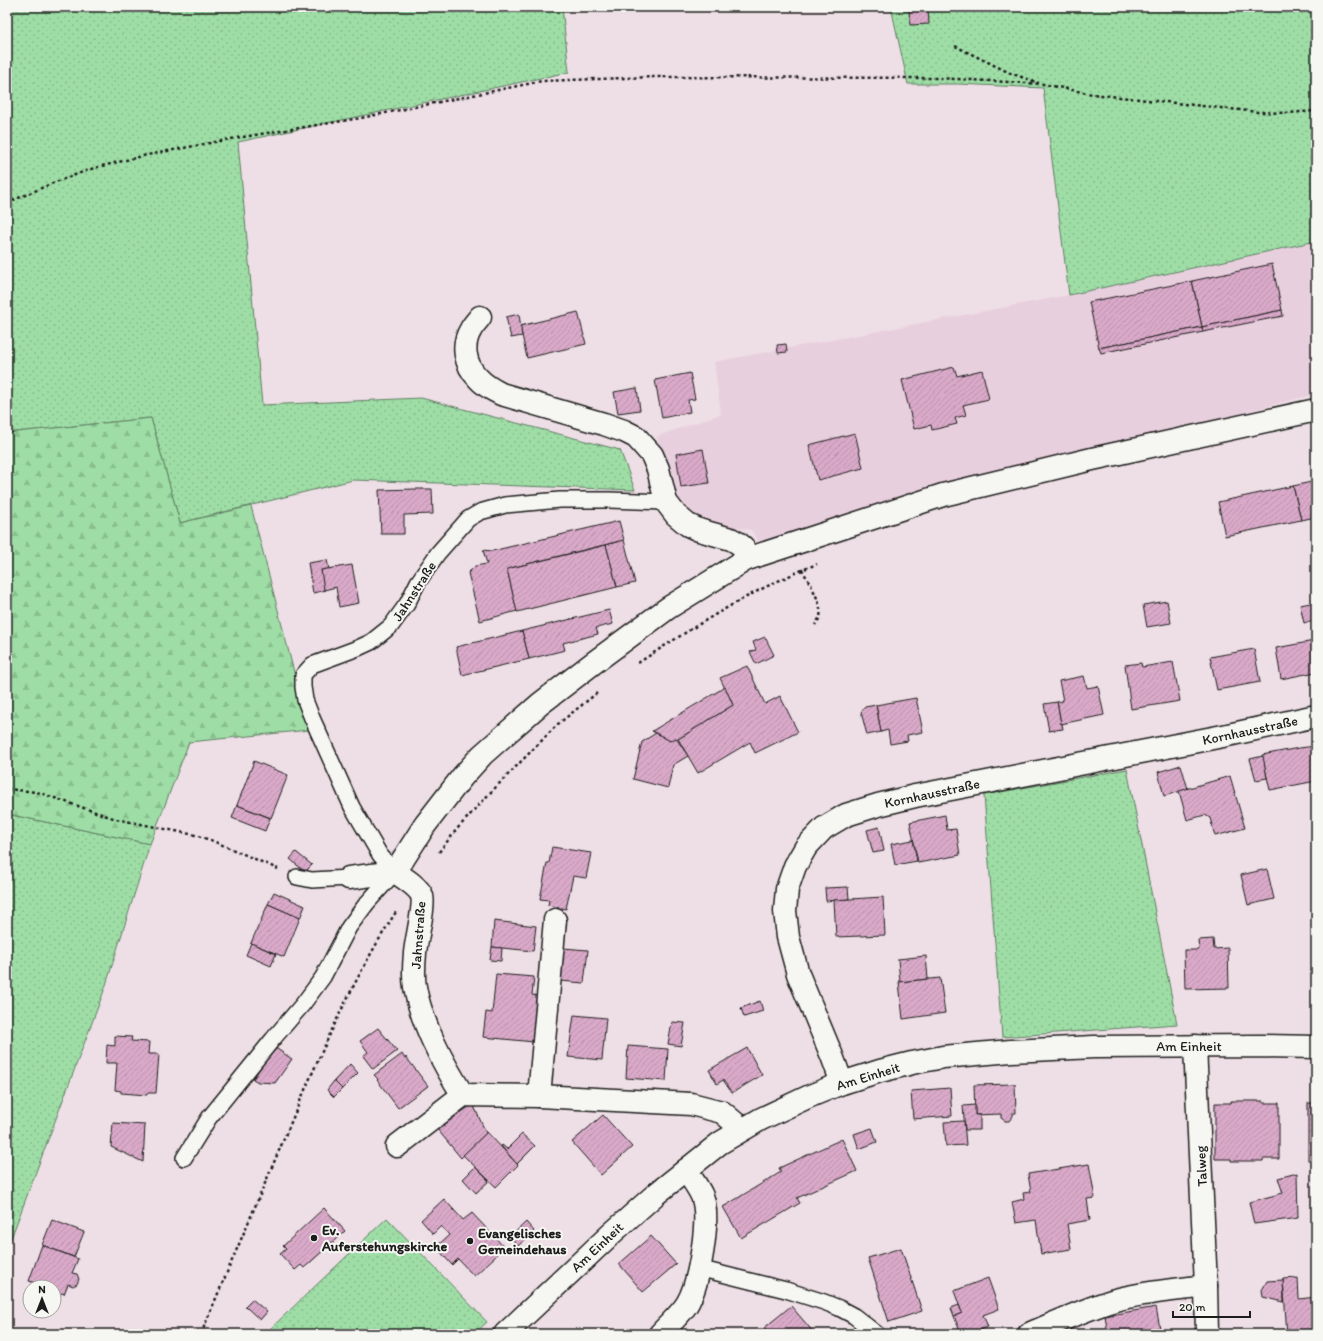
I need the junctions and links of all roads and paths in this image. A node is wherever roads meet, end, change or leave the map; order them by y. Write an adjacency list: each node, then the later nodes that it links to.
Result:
1 (955, 46): 2 (path)
2 (1043, 84): 3 (path); 4 (path)
3 (1316, 111)
4 (7, 203)
5 (480, 317): 7 (street)
6 (1316, 410): 8 (street)
7 (666, 502): 8 (street); 17 (lane, Jahnstraße)
8 (747, 559): 17 (street)
9 (817, 564): 10 (path)
10 (802, 570): 11 (path); 12 (path)
11 (815, 625)
12 (634, 665)
13 (598, 692): 16 (path)
14 (1316, 716): 24 (street, Kornhausstraße)
15 (7, 789): 18 (path)
16 (437, 854)
17 (395, 872): 19 (street); 20 (street, Jahnstraße); 29 (lane)
18 (297, 876): 19 (lane)
19 (349, 878)
20 (413, 886): 25 (street, Jahnstraße); 33 (path)
21 (555, 920): 26 (street)
22 (1195, 1046): 23 (street, Am Einheit); 24 (street, Am Einheit); 32 (street, Talweg)
23 (1316, 1047)
24 (842, 1083): 27 (street, Am Einheit)
25 (463, 1095): 26 (street); 28 (street)
26 (539, 1096): 27 (street)
27 (742, 1129): 30 (street, Am Einheit)
28 (396, 1146)
29 (184, 1158)
30 (686, 1170): 31 (street); 34 (street, Am Einheit)
31 (698, 1268): 35 (street); 36 (lane)
32 (1206, 1286): 37 (street); 38 (street, Talweg)
33 (202, 1334)
34 (505, 1334)
35 (660, 1334)
36 (877, 1334)
37 (1029, 1334)
38 (1207, 1334)

